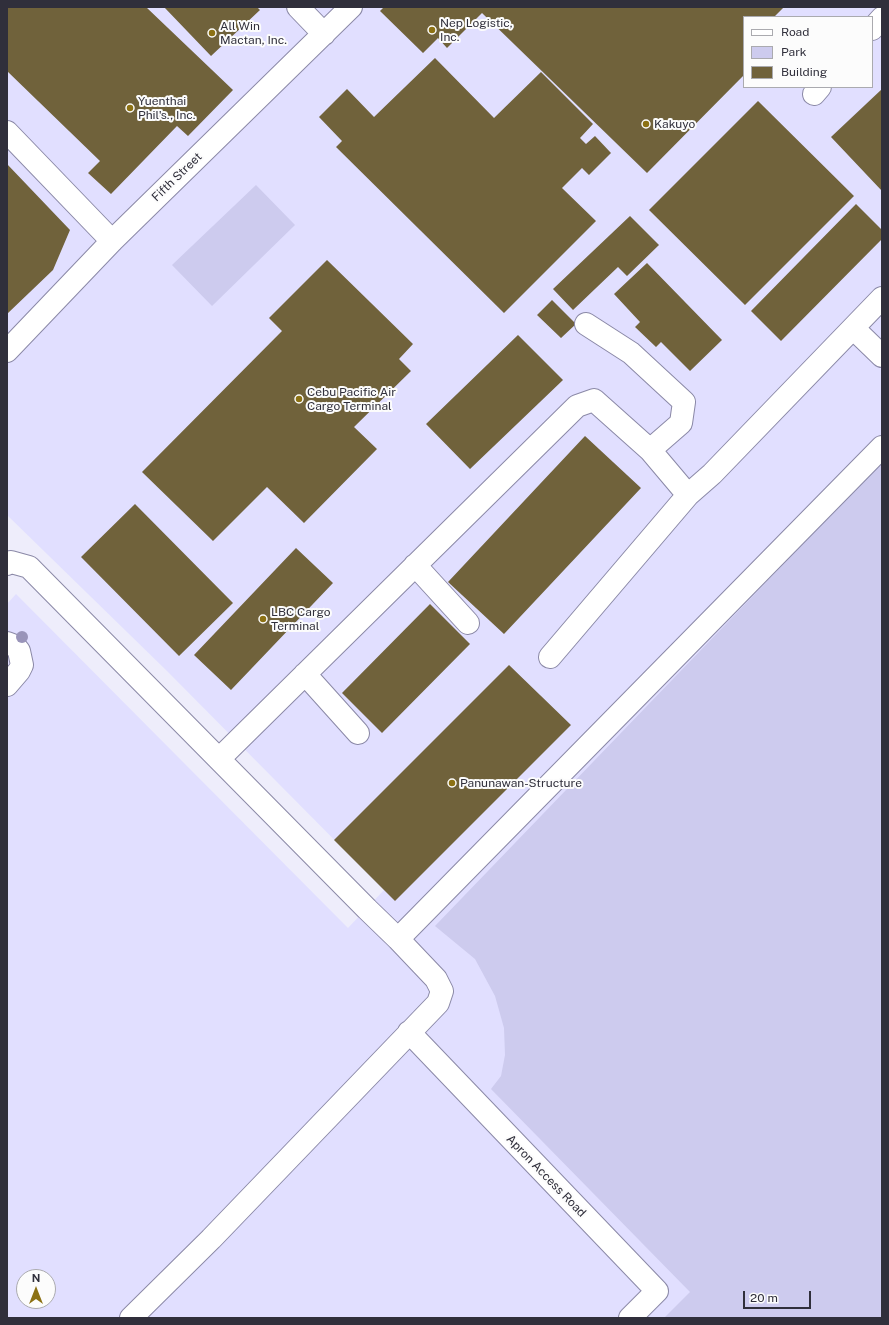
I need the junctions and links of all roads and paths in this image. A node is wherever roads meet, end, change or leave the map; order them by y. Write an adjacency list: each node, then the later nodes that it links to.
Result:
1 (298, 7): 5 (street)
2 (351, 7): 5 (street, Fifth Street)
3 (882, 18): 4 (street)
4 (873, 28)
5 (324, 34): 7 (street, Fifth Street)
6 (7, 132): 7 (street)
7 (112, 241): 11 (street, Fifth Street)
8 (882, 298): 10 (street)
9 (586, 324): 13 (street)
10 (853, 328): 12 (street); 15 (street)
11 (7, 351)
12 (882, 356)
13 (650, 450): 15 (street); 17 (street)
14 (879, 455): 25 (street)
15 (688, 495): 20 (street)
16 (7, 564): 24 (street)
17 (415, 565): 18 (street); 21 (street)
18 (468, 623)
19 (7, 642): 22 (street)
20 (550, 657)
21 (305, 674): 23 (street); 24 (street)
22 (7, 685)
23 (358, 733)
24 (219, 759): 25 (street)
25 (398, 939): 26 (street)
26 (409, 1032): 27 (street); 28 (street, Apron Access Road)
27 (131, 1318)
28 (630, 1318)

